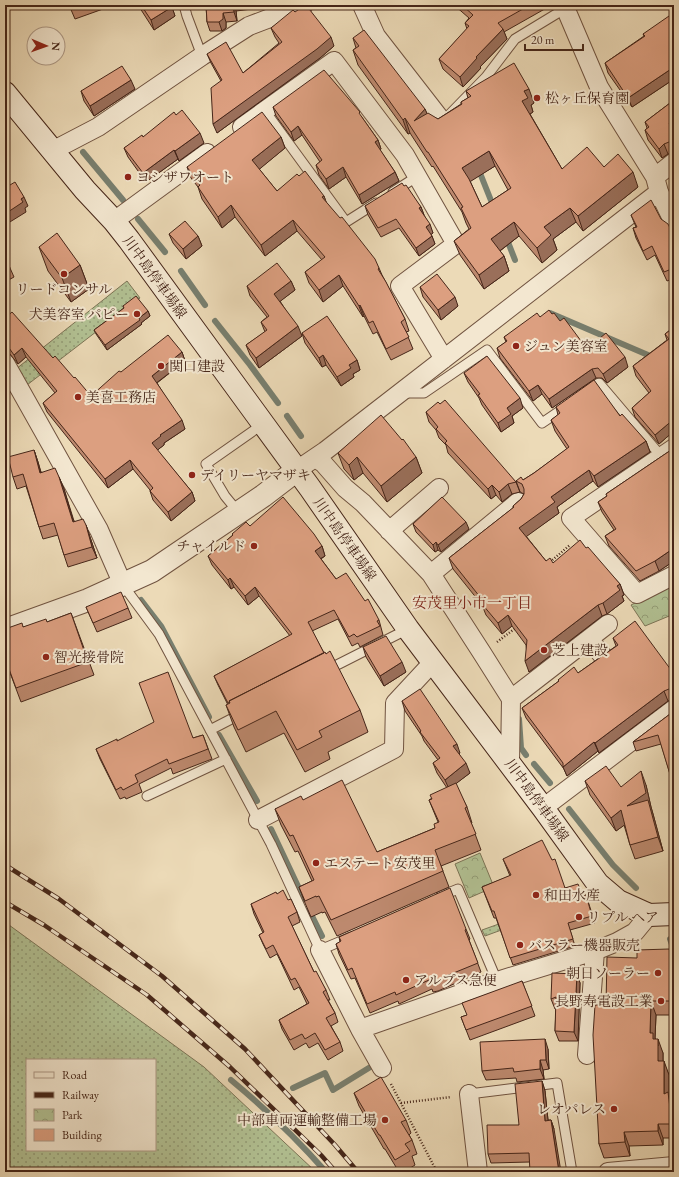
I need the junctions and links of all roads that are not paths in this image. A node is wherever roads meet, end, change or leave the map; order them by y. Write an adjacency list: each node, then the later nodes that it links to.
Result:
1 (184, 5): 5 (lane)
2 (362, 5): 8 (street)
3 (300, 6): 5 (street)
4 (565, 6): 8 (lane); 12 (street)
5 (202, 56): 9 (street)
6 (5, 93): 9 (main road, 川中島停車場線)
7 (265, 111): 11 (lane); 11 (street); 13 (street)
8 (442, 121)
9 (52, 151): 13 (main road, 川中島停車場線)
10 (674, 162): 12 (street)
11 (418, 176): 15 (street)
12 (657, 185): 14 (street); 15 (street)
13 (114, 221): 18 (main road, 川中島停車場線)
14 (674, 224)
15 (444, 358): 17 (street)
16 (5, 363): 28 (street)
17 (400, 393): 19 (lane); 20 (street)
18 (263, 424): 21 (main road, 川中島停車場線); 24 (lane)
19 (668, 452): 27 (street)
20 (314, 458): 21 (street); 25 (street)
21 (297, 470): 24 (main road); 30 (main road, 川中島停車場線)
22 (439, 488): 25 (street)
23 (518, 502): 26 (street)
24 (239, 513): 28 (main road)
25 (389, 531): 26 (street)
26 (431, 574): 36 (street)
27 (674, 574)
28 (123, 585): 31 (main road); 39 (lane)
29 (608, 624): 32 (street)
30 (408, 629): 34 (main road, 川中島停車場線); 35 (lane)
31 (5, 630)
32 (589, 639): 33 (street); 36 (street)
33 (602, 655)
34 (434, 662): 41 (main road, 川中島停車場線); 44 (street)
35 (320, 674)
36 (511, 699): 41 (street)
37 (251, 708): 39 (lane)
38 (674, 709): 43 (street)
39 (210, 730): 40 (lane)
40 (226, 759): 42 (lane); 44 (lane)
41 (510, 763): 43 (main road, 川中島停車場線)
42 (147, 796)
43 (543, 808): 46 (main road, 川中島停車場線)
44 (258, 820): 48 (lane)
45 (436, 898): 50 (lane)
46 (667, 917): 49 (street)
47 (356, 934): 48 (lane)
48 (320, 950): 51 (street)
49 (595, 951): 50 (street); 52 (street)
50 (497, 981): 51 (street)
51 (360, 1029): 53 (street)
52 (587, 1055)
53 (382, 1068)
54 (463, 1095): 56 (street); 57 (lane)
55 (674, 1166): 58 (street)
56 (478, 1172)
57 (572, 1172)
58 (608, 1172)

